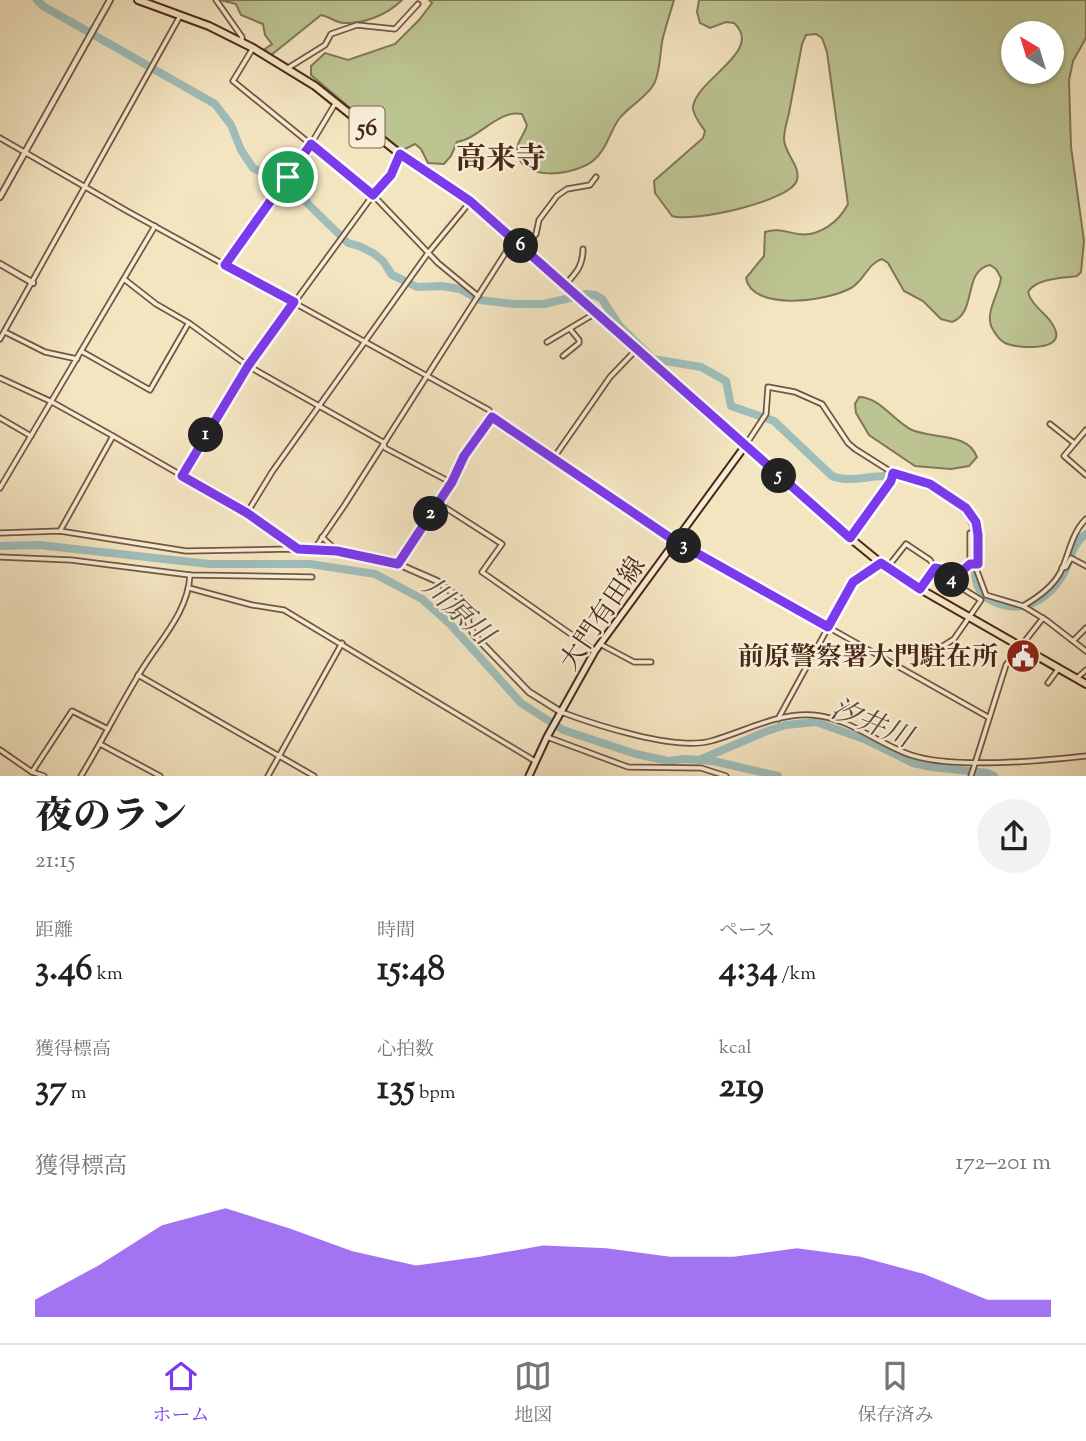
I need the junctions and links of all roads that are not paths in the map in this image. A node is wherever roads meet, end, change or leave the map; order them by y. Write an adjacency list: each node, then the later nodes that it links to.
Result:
1 (110, 0): 12 (street)
2 (138, 0): 5 (main road, 56)
3 (216, 0): 6 (street)
4 (418, 4): 8 (street)
5 (181, 14): 6 (main road, 56); 15 (street)
6 (242, 43): 7 (main road, 56)
7 (253, 48): 8 (main road, 56); 11 (street)
8 (288, 68): 9 (main road, 56)
9 (337, 102): 11 (street); 13 (main road, 56)
10 (0, 138): 12 (street)
11 (311, 144): 16 (street); 25 (street)
12 (26, 152): 15 (street); 17 (street)
13 (400, 154): 16 (street); 18 (main road, 56)
14 (596, 177): 21 (street)
15 (86, 187): 19 (street); 27 (street)
16 (373, 195): 23 (street); 30 (street)
17 (0, 197)
18 (470, 201): 20 (main road, 56); 23 (street)
19 (155, 226): 25 (street); 26 (street)
20 (514, 239): 21 (main road, 56); 29 (street)
21 (524, 248): 28 (main road, 56)
22 (583, 249): 28 (street)
23 (428, 253): 29 (street); 36 (street)
24 (0, 264): 27 (street)
25 (225, 265): 30 (street)
26 (124, 279): 32 (street); 39 (street)
27 (33, 283): 34 (street)
28 (565, 285): 31 (main road, 56)
29 (478, 296): 43 (street)
30 (294, 302): 36 (street); 42 (street)
31 (596, 313): 33 (street); 38 (main road, 56)
32 (189, 323): 39 (street); 42 (street)
33 (570, 329): 37 (street); 40 (street)
34 (5, 332): 35 (street); 41 (street)
35 (0, 339)
36 (365, 341): 43 (street); 46 (street)
37 (547, 342)
38 (637, 349): 55 (main road, 56); 56 (street)
39 (81, 352): 41 (street)
40 (563, 356)
41 (77, 359): 45 (street)
42 (248, 366): 46 (street); 59 (street)
43 (427, 374): 47 (street); 53 (street)
44 (0, 377): 45 (street)
45 (52, 402): 51 (street); 52 (street)
46 (320, 406): 53 (street); 63 (street)
47 (492, 417): 56 (street); 60 (street)
48 (0, 418): 51 (street)
49 (1050, 424): 54 (street)
50 (1086, 430): 54 (street)
51 (32, 436): 61 (street)
52 (113, 436): 59 (street); 65 (street)
53 (383, 442): 60 (street); 68 (street)
54 (1074, 443): 58 (street)
55 (745, 446): 57 (street); 69 (main road, 56); 70 (main road, 大門有田線)
56 (553, 459): 70 (street)
57 (893, 473): 69 (street); 77 (street)
58 (1086, 475)
59 (182, 476): 63 (street)
60 (452, 482): 62 (street)
61 (0, 488)
62 (438, 503): 76 (street); 97 (street)
63 (247, 513): 71 (street)
64 (1086, 519): 81 (street)
65 (60, 531): 66 (street); 71 (street)
66 (0, 533)
67 (970, 533): 77 (street)
68 (322, 537): 72 (street); 73 (street)
69 (850, 538): 75 (main road, 56)
70 (675, 541): 90 (street); 94 (main road, 大門有田線)
71 (298, 549): 72 (street)
72 (313, 551): 73 (street)
73 (337, 551): 76 (street)
74 (0, 558): 82 (street)
75 (881, 563): 79 (main road, 56); 90 (street)
76 (398, 564): 106 (street)
77 (974, 564): 84 (street); 87 (street)
78 (1086, 566): 81 (street)
79 (887, 568): 80 (street); 86 (main road, 56)
80 (935, 568): 84 (street); 86 (street)
81 (1062, 568): 87 (street)
82 (190, 575): 83 (street); 85 (street)
83 (312, 577)
84 (952, 580): 88 (street)
85 (189, 587): 93 (street); 102 (street)
86 (920, 589): 88 (main road, 56)
87 (1025, 607): 89 (street)
88 (970, 617): 95 (street); 96 (main road, 56)
89 (1043, 618): 92 (street); 96 (street)
90 (828, 627): 107 (street); 108 (street)
91 (1086, 628): 92 (street)
92 (1073, 640): 98 (street)
93 (342, 643): 113 (street); 115 (street)
94 (600, 644): 97 (main road, 大門有田線); 99 (street)
95 (943, 646)
96 (1020, 646): 100 (main road, 56); 107 (street)
97 (595, 651): 106 (main road, 大門有田線)
98 (1086, 652)
99 (651, 662)
100 (1059, 668): 103 (main road, 56); 104 (street)
101 (1086, 670): 103 (street)
102 (138, 676): 109 (street); 113 (street)
103 (1077, 678): 105 (main road, 56)
104 (1048, 683)
105 (1086, 684)
106 (560, 714): 108 (street); 110 (main road, 大門有田線)
107 (988, 717): 116 (street)
108 (778, 719): 116 (street)
109 (108, 729): 111 (street); 117 (street)
110 (549, 735): 115 (main road, 大門有田線); 124 (street)
111 (100, 744): 119 (street); 120 (street)
112 (0, 751): 117 (street)
113 (279, 756): 121 (street); 122 (street)
114 (1086, 756): 116 (street)
115 (535, 761): 123 (main road, 大門有田線)
116 (974, 762): 125 (street)
117 (32, 772): 118 (street)
118 (44, 776)
119 (81, 776)
120 (160, 776)
121 (268, 776)
122 (314, 776)
123 (528, 776)
124 (726, 776)
125 (971, 776)

